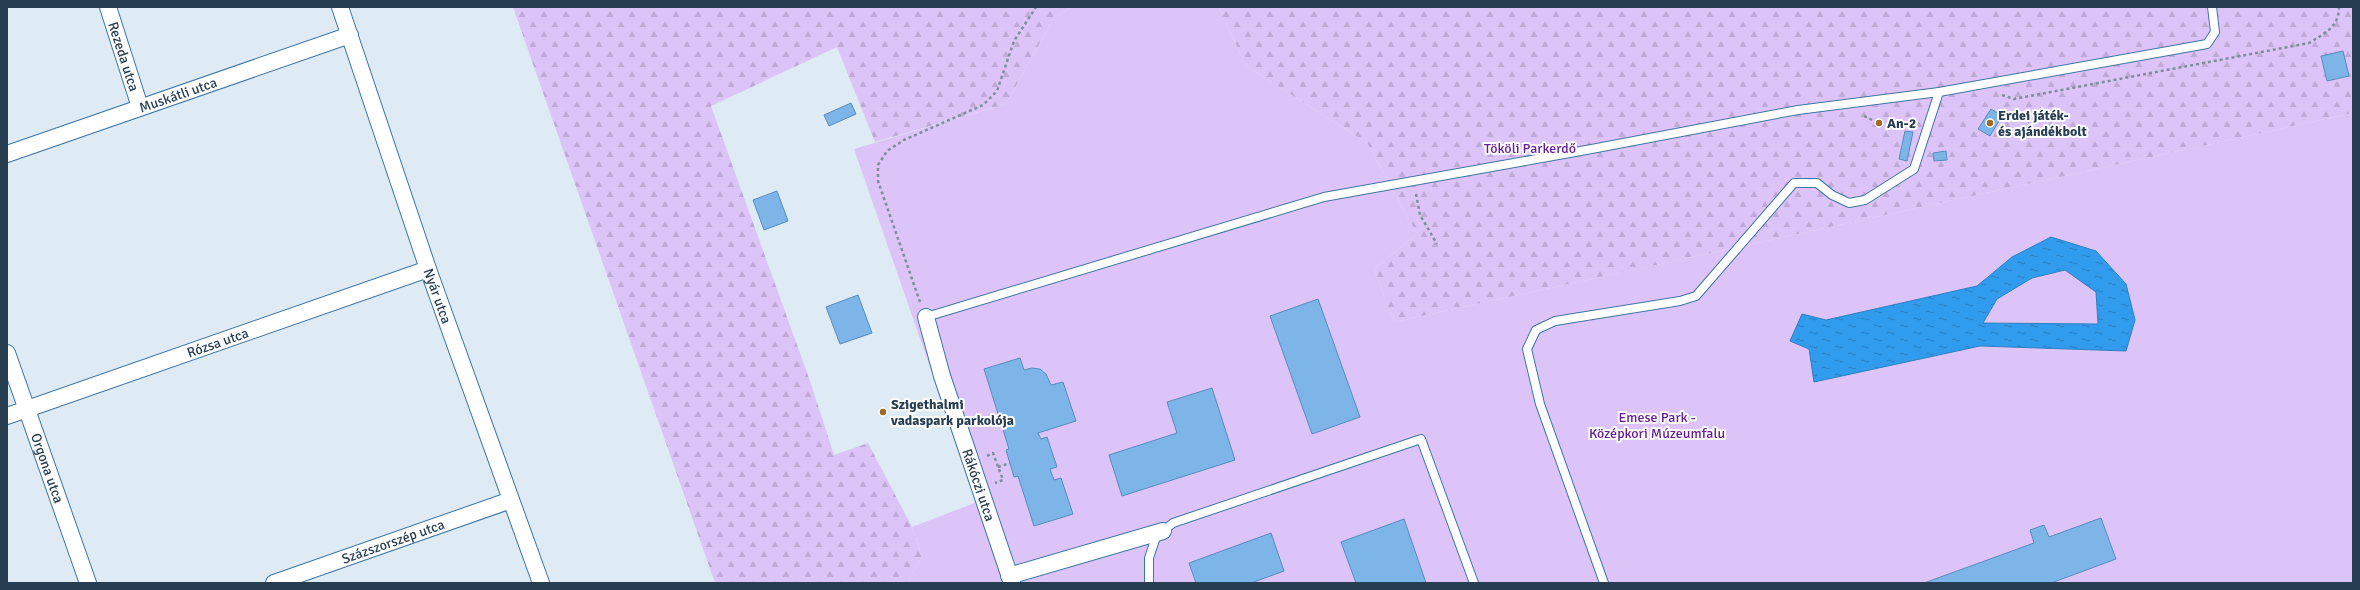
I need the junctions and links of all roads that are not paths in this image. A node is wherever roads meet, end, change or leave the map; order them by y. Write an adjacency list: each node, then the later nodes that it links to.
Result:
1 (108, 7): 6 (street, Rezeda utca)
2 (340, 7): 4 (street, Nyár utca)
3 (2212, 7): 5 (lane)
4 (350, 35): 6 (street, Muskátli utca); 8 (street, Nyár utca)
5 (1939, 92): 9 (lane); 21 (lane)
6 (140, 107): 7 (street, Muskátli utca)
7 (7, 154)
8 (428, 269): 11 (street, Rózsa utca); 13 (street, Nyár utca)
9 (926, 317): 15 (street, Rákóczi utca)
10 (7, 353): 11 (street, Orgona utca)
11 (27, 410): 12 (street, Rózsa utca); 16 (street, Orgona utca)
12 (7, 416)
13 (511, 500): 17 (street, Százszorszép utca); 18 (street, Nyár utca)
14 (1163, 531): 15 (street); 19 (lane); 20 (lane)
15 (1011, 579)
16 (88, 583)
17 (274, 583)
18 (541, 583)
19 (1149, 583)
20 (1474, 583)
21 (1604, 583)

